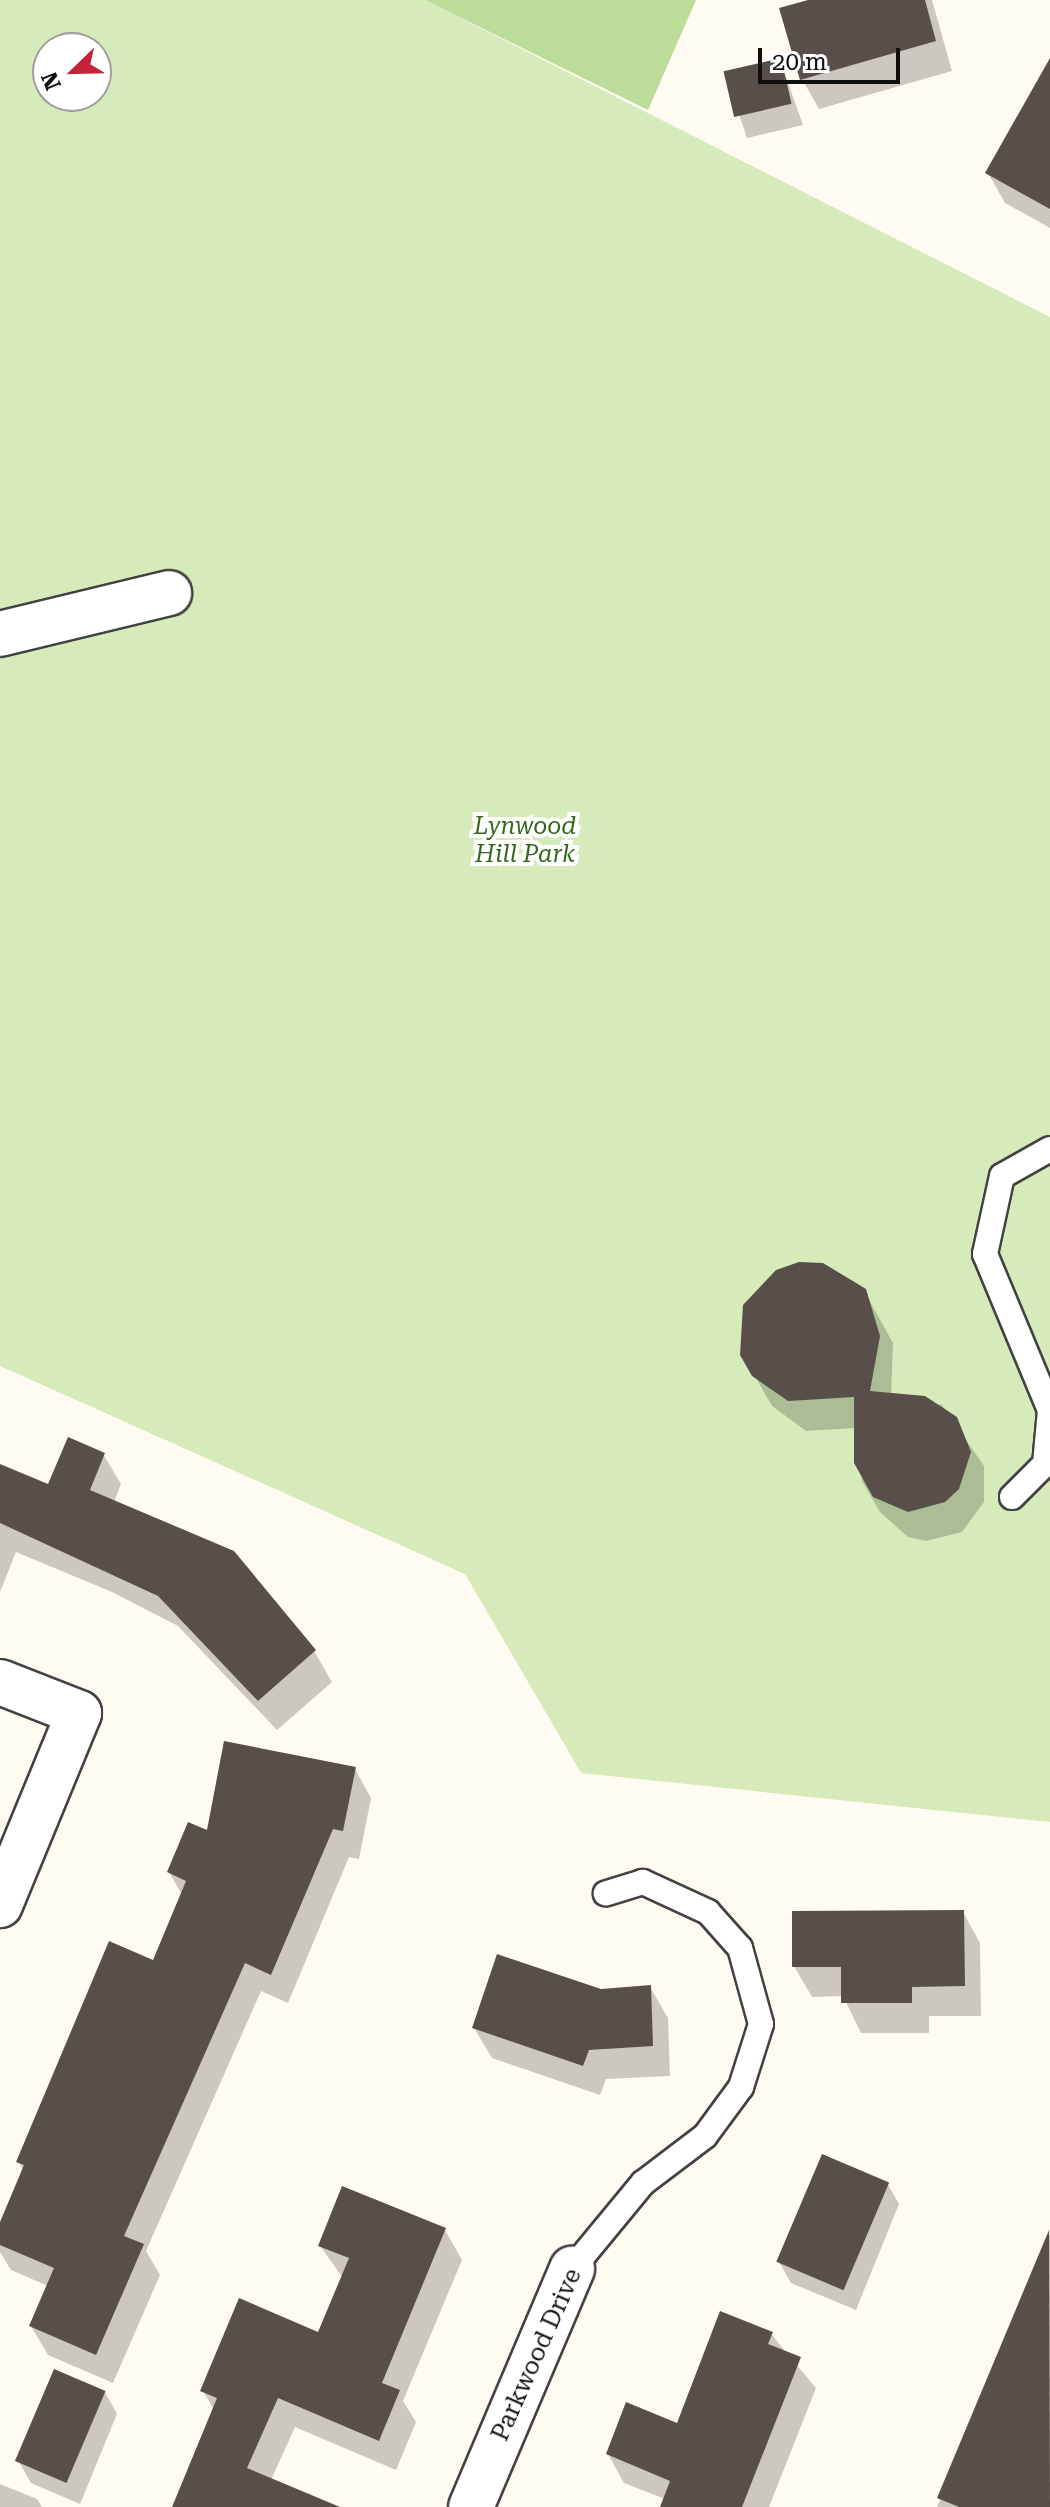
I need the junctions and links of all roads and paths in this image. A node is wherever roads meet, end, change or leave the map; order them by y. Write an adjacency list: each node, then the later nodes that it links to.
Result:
1 (169, 593): 2 (street)
2 (0, 634)
3 (1050, 1149): 4 (lane)
4 (1050, 1410): 5 (lane)
5 (1012, 1497)
6 (0, 1682): 8 (street)
7 (606, 1893): 9 (lane, Parkwood Drive)
8 (0, 1905)
9 (572, 2269): 10 (street, Parkwood Drive)
10 (471, 2507)

